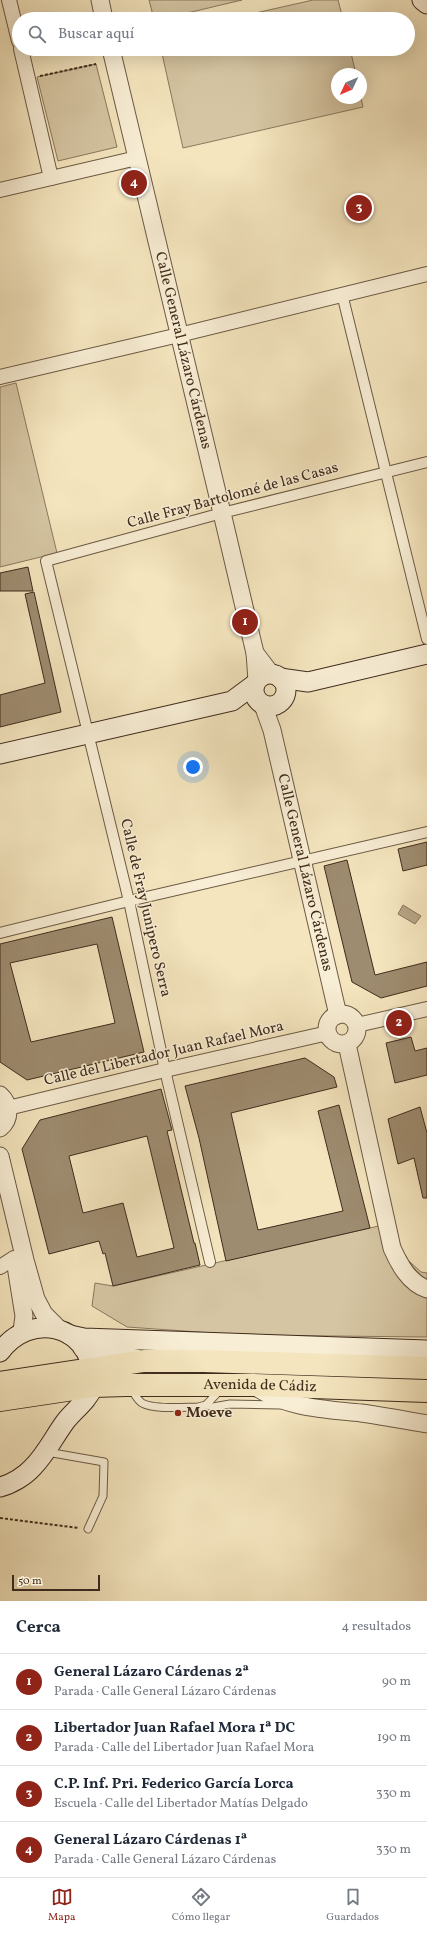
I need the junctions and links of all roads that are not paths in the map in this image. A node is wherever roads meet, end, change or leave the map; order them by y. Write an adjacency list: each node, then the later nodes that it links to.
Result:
1 (9, 0): 5 (street)
2 (100, 0): 6 (street)
3 (422, 0): 4 (main road)
4 (427, 4)
5 (12, 12)
6 (103, 12)
7 (23, 56): 10 (street)
8 (113, 56): 9 (street, Calle General Lázaro Cárdenas)
9 (137, 158): 10 (street); 14 (street, Calle General Lázaro Cárdenas)
10 (51, 178): 11 (street)
11 (0, 190)
12 (427, 274): 13 (street)
13 (342, 294): 14 (street); 17 (street)
14 (179, 335): 15 (street); 18 (street, Calle General Lázaro Cárdenas)
15 (1, 373)
16 (427, 462): 17 (street, Calle Fray Bartolomé de las Casas)
17 (386, 472): 18 (street, Calle Fray Bartolomé de las Casas); 20 (street)
18 (222, 513): 19 (street, Calle Fray Bartolomé de las Casas); 22 (street, Calle General Lázaro Cárdenas)
19 (46, 561): 26 (street, Calle de Fray Junipero Serra)
20 (427, 639)
21 (427, 654): 23 (main road)
22 (266, 679): 23 (main road); 24 (main road); 25 (main road); 25 (main road)
23 (308, 682): 25 (main road)
24 (236, 699): 25 (main road); 26 (main road)
25 (271, 702): 29 (street, Calle General Lázaro Cárdenas)
26 (88, 734): 27 (main road); 30 (street, Calle de Fray Junipero Serra)
27 (0, 754)
28 (427, 832): 29 (street)
29 (304, 860): 30 (street); 33 (street, Calle General Lázaro Cárdenas)
30 (129, 901): 31 (street); 37 (street, Calle de Fray Junipero Serra)
31 (0, 933)
32 (427, 1008): 34 (street)
33 (338, 1015): 34 (street); 35 (street)
34 (357, 1025): 36 (street)
35 (328, 1033): 36 (street); 37 (street, Calle del Libertador Juan Rafael Mora)
36 (347, 1044): 44 (street)
37 (165, 1070): 38 (street, Calle del Libertador Juan Rafael Mora); 43 (street, Calle de Fray Junipero Serra)
38 (4, 1102): 39 (street)
39 (1, 1129)
40 (0, 1156): 46 (street)
41 (0, 1189): 42 (street)
42 (7, 1262): 45 (street)
43 (210, 1262)
44 (425, 1288)
45 (22, 1332): 46 (main road); 49 (main road)
46 (71, 1338): 47 (main road, Avenida de Cádiz); 50 (main road, Avenida de Cádiz); 53 (main road)
47 (382, 1348): 48 (main road, Avenida de Cádiz); 51 (main road, Avenida de Cádiz)
48 (427, 1350)
49 (0, 1351)
50 (144, 1360): 51 (main road, Avenida de Cádiz); 53 (main road, Avenida de Cádiz)
51 (308, 1365): 52 (main road, Avenida de Cádiz)
52 (427, 1368)
53 (92, 1377): 54 (main road, Avenida de Cádiz); 58 (main road, Avenida de Cádiz); 62 (main road)
54 (126, 1385): 55 (main road, Avenida de Cádiz); 59 (lane)
55 (226, 1385): 56 (main road, Avenida de Cádiz); 59 (lane)
56 (253, 1385): 57 (main road, Avenida de Cádiz); 60 (street)
57 (427, 1391)
58 (1, 1395)
59 (206, 1405): 60 (lane)
60 (301, 1406): 61 (street)
61 (427, 1424)
62 (45, 1452): 63 (main road); 64 (lane)
63 (0, 1487)
64 (88, 1529)

